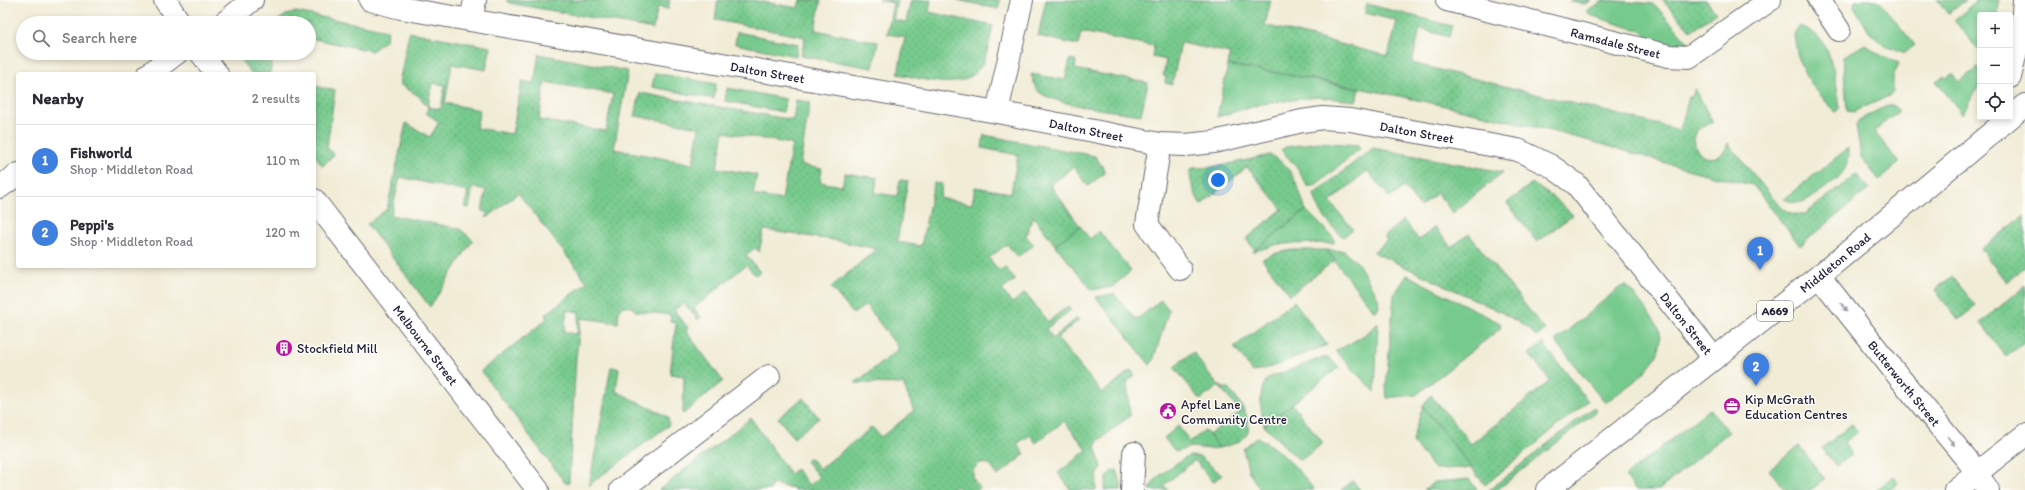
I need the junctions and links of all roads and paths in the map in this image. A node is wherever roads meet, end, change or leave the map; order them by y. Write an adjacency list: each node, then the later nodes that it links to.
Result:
1 (165, 0): 10 (street)
2 (252, 0): 11 (street)
3 (370, 0): 9 (street, Dalton Street)
4 (1022, 0): 19 (street)
5 (1446, 0): 6 (street, Ramsdale Street)
6 (1770, 0)
7 (1818, 0): 12 (street)
8 (2024, 0): 15 (street)
9 (473, 10): 19 (street, Dalton Street)
10 (175, 16)
11 (233, 16)
12 (1840, 30)
13 (168, 60): 16 (street)
14 (206, 60): 17 (street)
15 (2013, 64)
16 (152, 72)
17 (215, 72)
18 (2025, 105): 20 (street, Middleton Road / A669)
19 (997, 112): 21 (street, Dalton Street)
20 (2000, 122): 26 (street, Middleton Road / A669)
21 (1160, 144): 25 (street); 27 (street, Dalton Street)
22 (16, 175): 23 (street)
23 (0, 187)
24 (316, 203): 32 (street, Melbourne Street)
25 (1180, 269)
26 (1819, 276): 27 (street, Middleton Road / A669); 31 (street, Butterworth Street, one-way to 31)
27 (1714, 358): 35 (street, Middleton Road / A669)
28 (769, 376): 33 (street)
29 (2025, 435): 31 (street)
30 (1134, 453): 34 (street)
31 (1982, 482): 36 (street)
32 (538, 490)
33 (621, 490)
34 (1132, 490)
35 (1547, 490)
36 (1955, 490)

